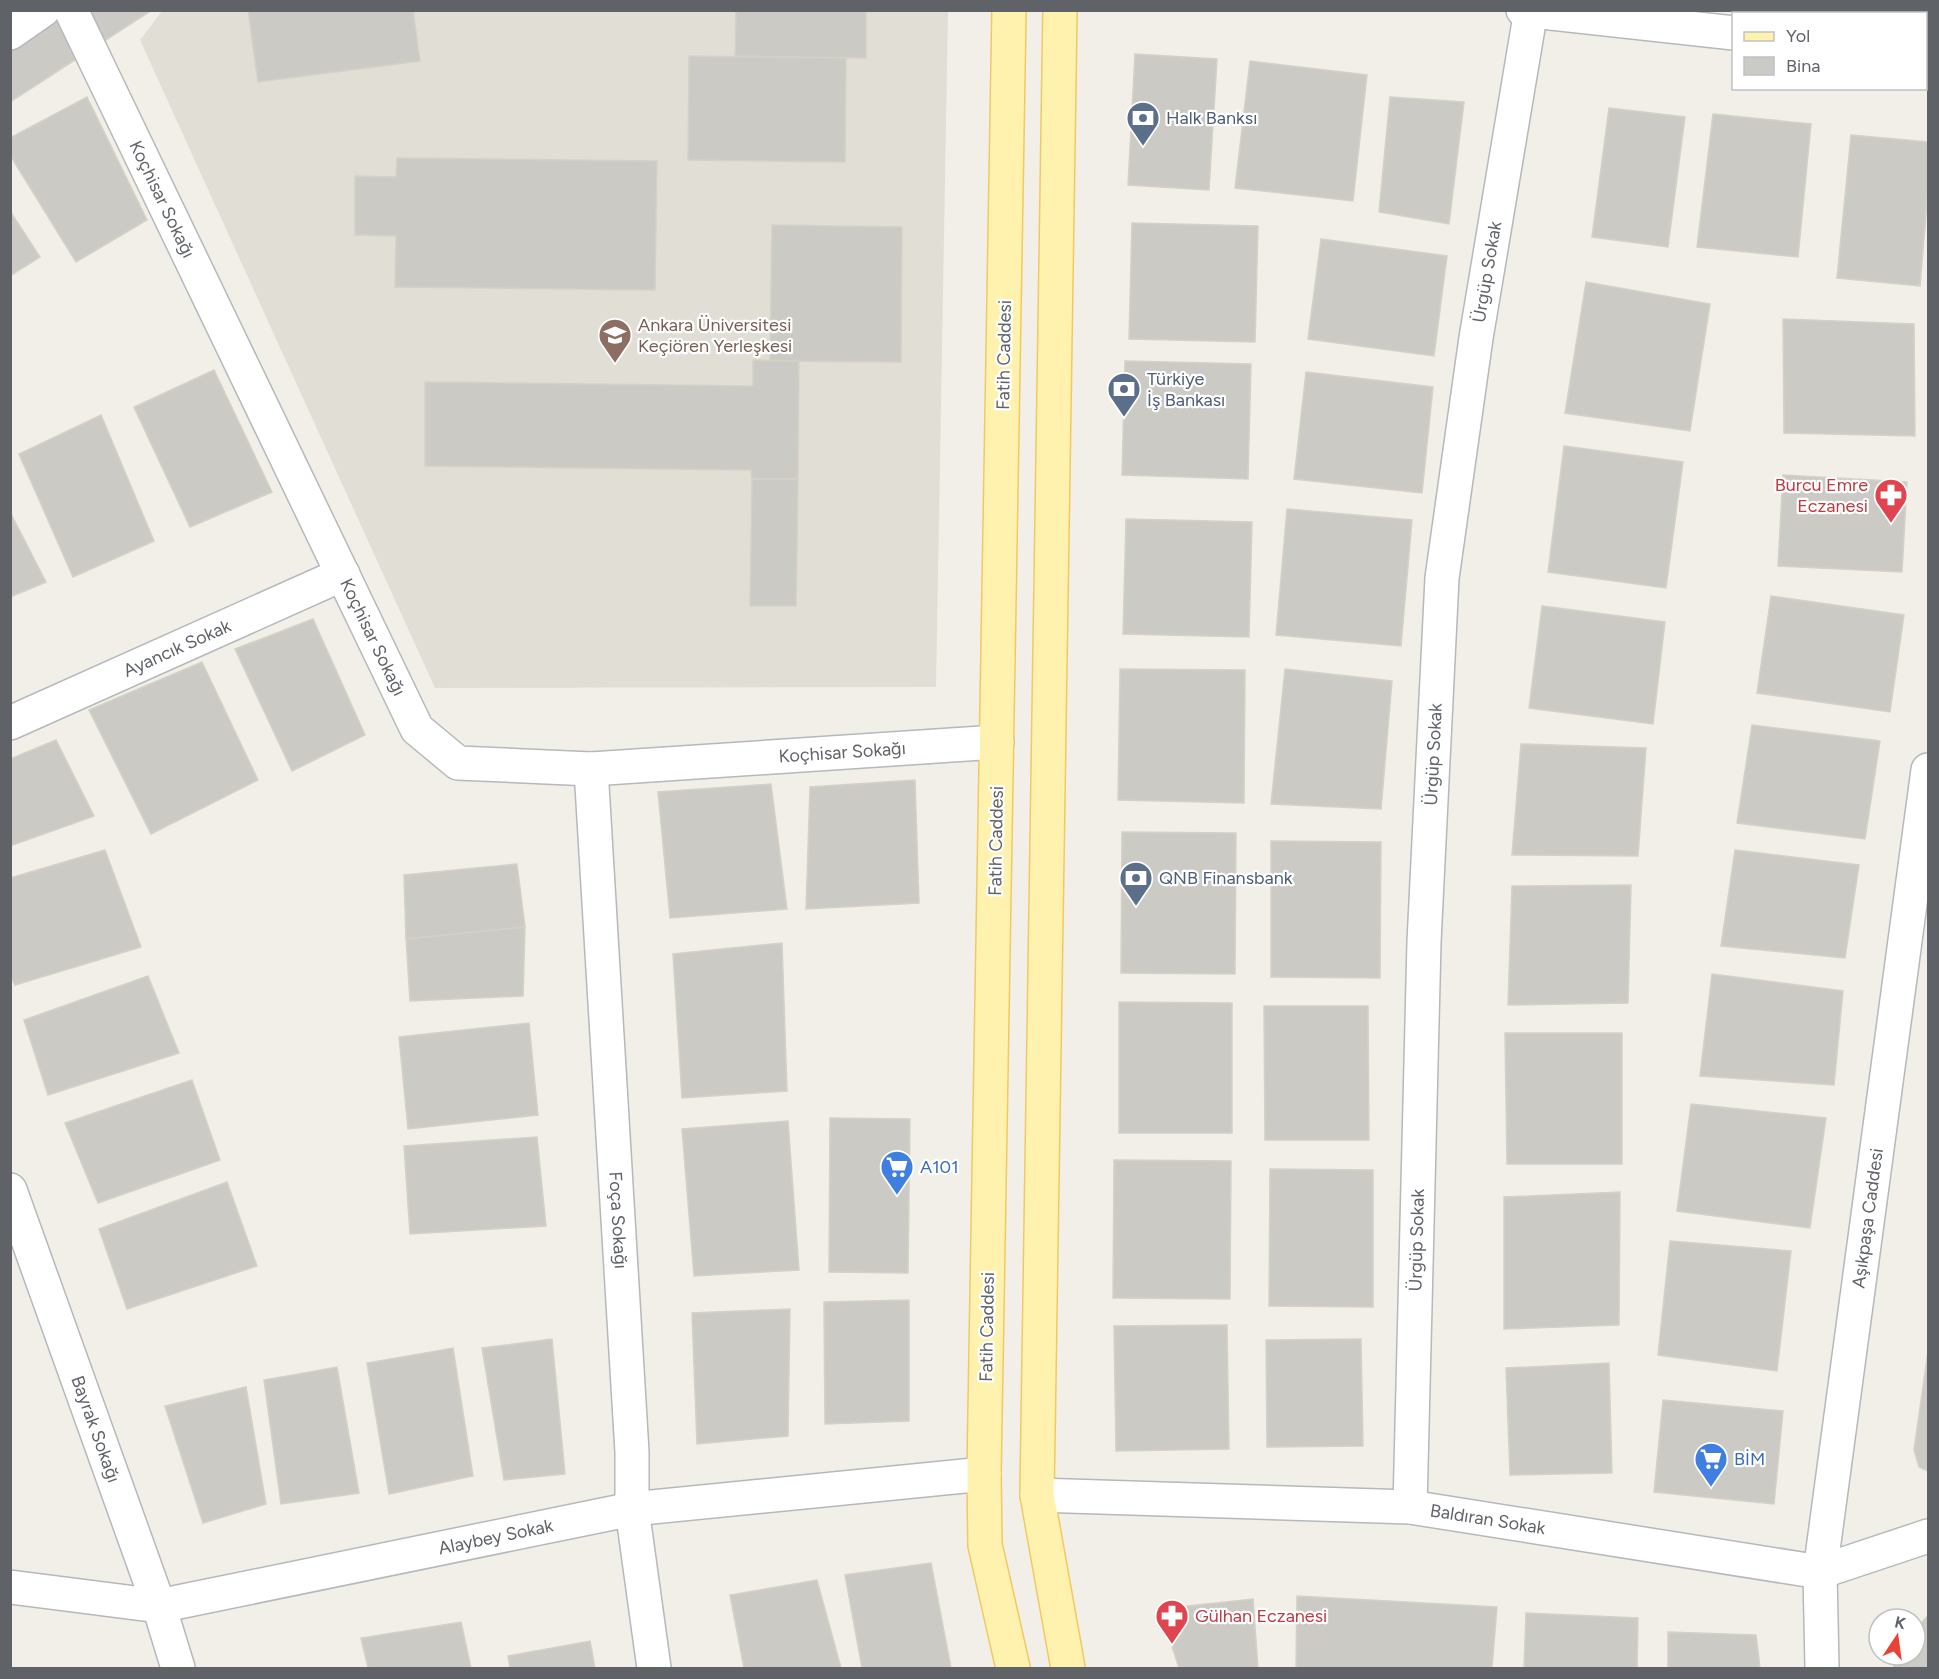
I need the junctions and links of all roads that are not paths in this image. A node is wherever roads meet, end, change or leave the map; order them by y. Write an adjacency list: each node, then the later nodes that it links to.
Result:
1 (43, 10): 6 (street)
2 (71, 10): 8 (street, Koçhisar Sokağı)
3 (1009, 10): 10 (main road, Fatih Caddesi)
4 (1059, 10): 15 (main road)
5 (1528, 11): 7 (street); 16 (street, Ürgüp Sokak)
6 (10, 33)
7 (1732, 33)
8 (343, 574): 9 (street, Ayancık Sokak); 11 (street, Koçhisar Sokağı)
9 (10, 723)
10 (997, 742): 11 (street, Koçhisar Sokağı); 14 (main road, Fatih Caddesi)
11 (591, 769): 17 (street, Foça Sokağı)
12 (1928, 781): 19 (street, Aşıkpaşa Caddesi)
13 (10, 1190): 21 (street, Bayrak Sokağı)
14 (984, 1474): 17 (street, Alaybey Sokak); 24 (main road, Fatih Caddesi)
15 (1037, 1495): 16 (street, Baldıran Sokak); 25 (main road)
16 (1410, 1506): 19 (street, Baldıran Sokak)
17 (632, 1509): 21 (street, Alaybey Sokak); 23 (street, Foça Sokağı)
18 (1929, 1536): 19 (street, Baldıran Sokak)
19 (1820, 1572): 26 (street, Aşıkpaşa Caddesi)
20 (10, 1587): 21 (street, Alaybey Sokak)
21 (159, 1606): 22 (street, Bayrak Sokağı)
22 (178, 1668)
23 (654, 1668)
24 (1013, 1668)
25 (1068, 1668)
26 (1822, 1668)

